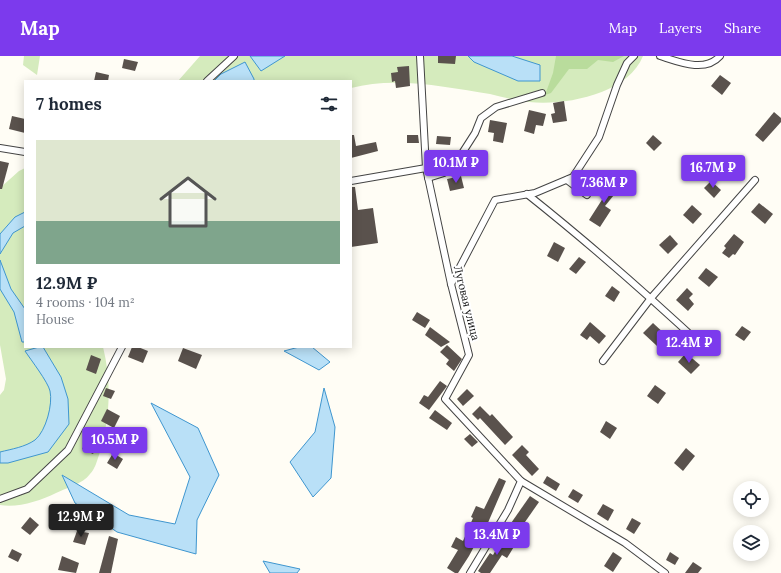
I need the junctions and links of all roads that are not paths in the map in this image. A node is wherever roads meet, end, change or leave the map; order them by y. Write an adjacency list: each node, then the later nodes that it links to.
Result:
1 (234, 56): 6 (street)
2 (420, 56): 10 (street, Луговая улица)
3 (634, 56): 12 (street)
4 (660, 56): 5 (street)
5 (720, 56)
6 (208, 80)
7 (542, 93): 11 (street)
8 (0, 148): 9 (street)
9 (24, 152)
10 (426, 168): 11 (street, Луговая улица); 14 (street)
11 (428, 178): 17 (street, Луговая улица)
12 (568, 180): 15 (street); 16 (street)
13 (755, 180): 18 (street)
14 (352, 181)
15 (527, 194): 17 (street); 18 (street)
16 (587, 195)
17 (451, 284): 22 (street, Луговая улица)
18 (651, 298): 20 (street); 21 (street)
19 (121, 348): 23 (street)
20 (708, 350)
21 (603, 361)
22 (521, 481): 24 (street); 25 (street, Луговая улица)
23 (0, 499)
24 (470, 573)
25 (665, 573)

